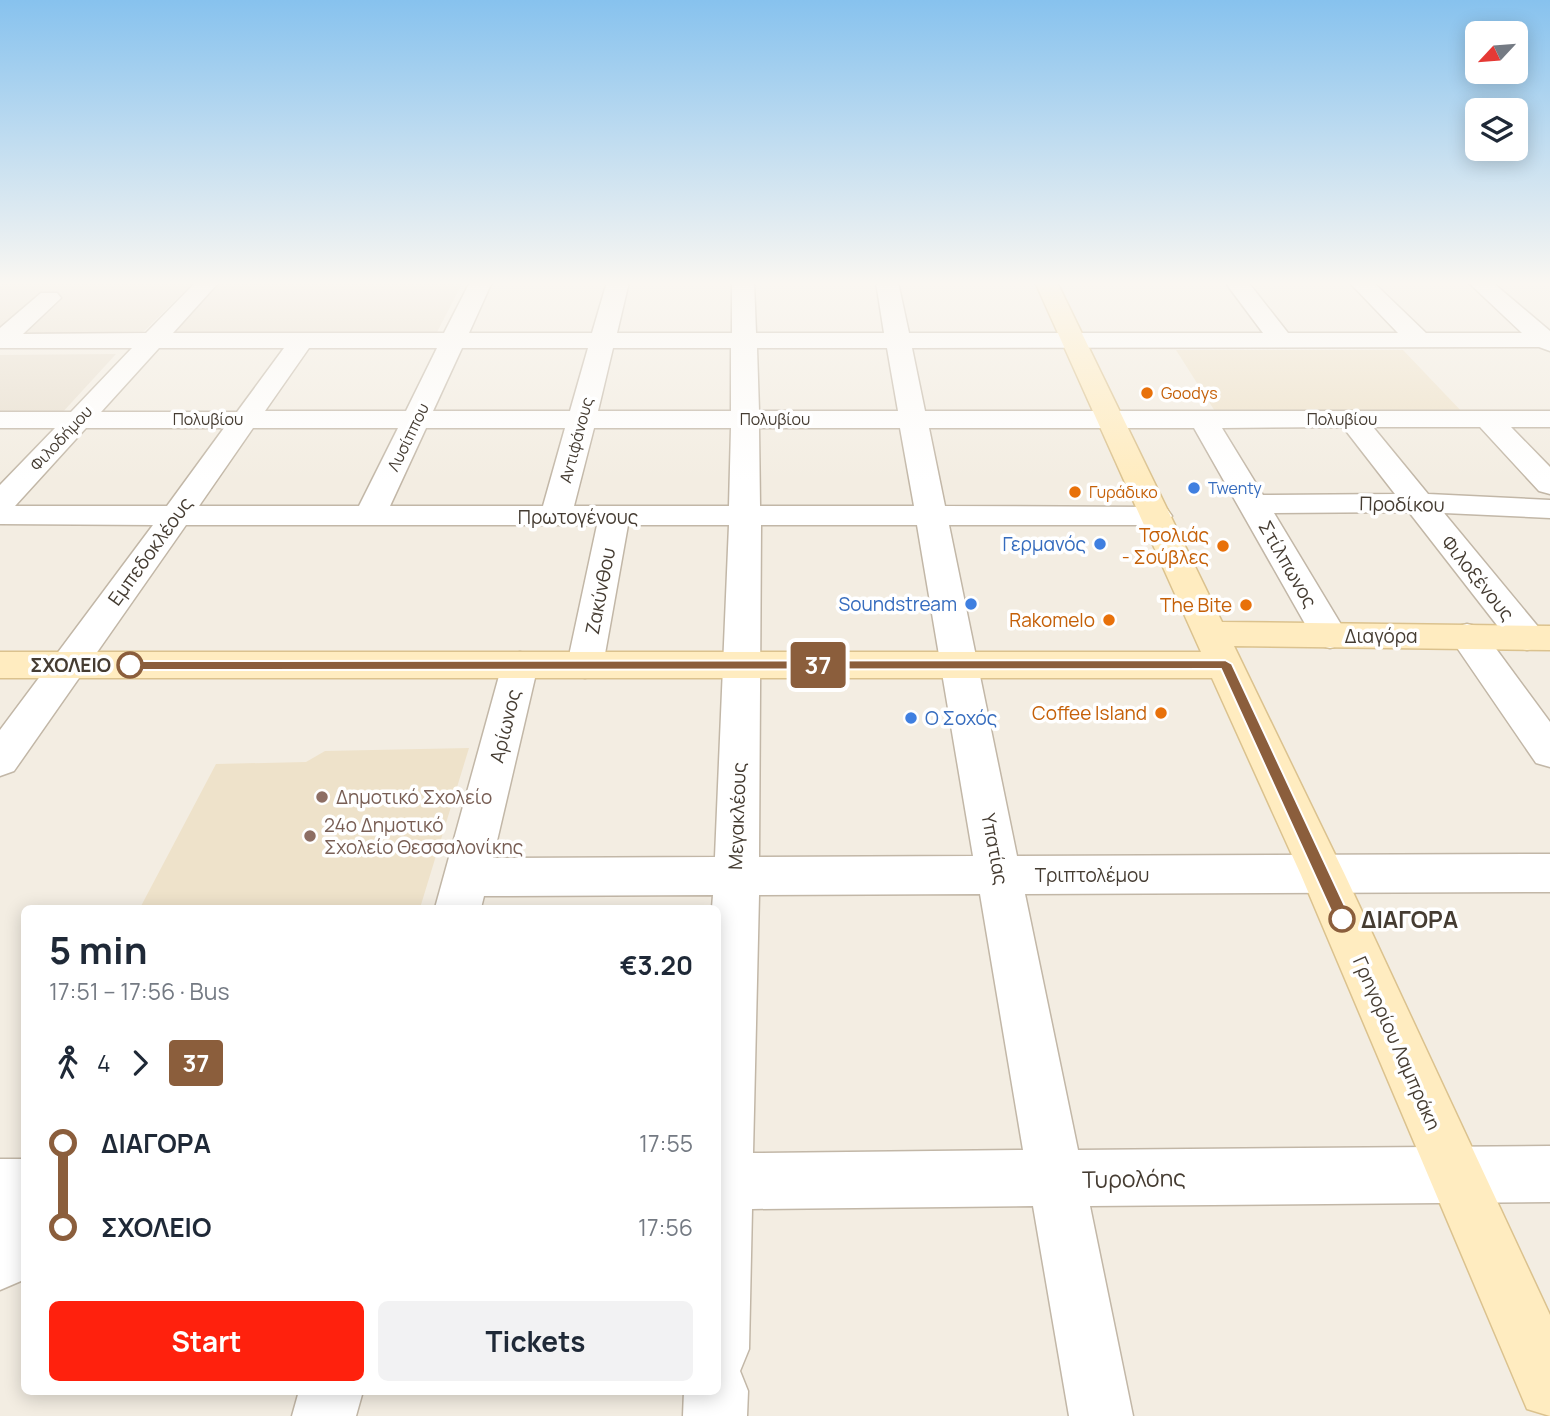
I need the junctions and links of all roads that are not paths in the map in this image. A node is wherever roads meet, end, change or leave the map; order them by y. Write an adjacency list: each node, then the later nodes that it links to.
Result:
1 (146, 348): 8 (street, Φιλοδήμου)
2 (297, 348): 9 (street, Εμπεδοκλέους)
3 (451, 348): 10 (street, Λυσίππου)
4 (600, 348): 11 (street, Αντιφάνους)
5 (745, 348): 12 (street, Μεγακλέους)
6 (901, 348): 13 (street, Υπατίας)
7 (1076, 348): 14 (main road, Γρηγορίου Λαμπράκη)
8 (79, 419): 9 (street, Πολυβίου); 19 (street, Πολυβίου); 21 (street, Φιλοδήμου)
9 (245, 419): 10 (street, Πολυβίου); 26 (street, Εμπεδοκλέους)
10 (416, 419): 11 (street, Πολυβίου); 27 (street, Λυσίππου)
11 (582, 419): 12 (street, Πολυβίου); 29 (street, Αντιφάνους)
12 (745, 419): 13 (street, Πολυβίου); 32 (street, Μεγακλέους)
13 (914, 419): 14 (street, Πολυβίου); 31 (street, Υπατίας)
14 (1110, 419): 15 (street, Πολυβίου); 28 (main road, Γρηγορίου Λαμπράκη)
15 (1203, 419): 16 (street, Πολυβίου); 23 (street, Στίλπωνος)
16 (1351, 419): 17 (street, Πολυβίου); 22 (street, Φιλοξένους)
17 (1489, 419): 18 (street, Πολυβίου); 20 (street)
18 (1550, 419)
19 (0, 420)
20 (1550, 485)
21 (0, 503)
22 (1418, 503): 23 (street, Προδίκου); 24 (street, Προδίκου); 35 (street, Φιλοξένους)
23 (1254, 505): 33 (street, Στίλπωνος)
24 (1550, 509)
25 (0, 515): 26 (street, Πρωτογένους)
26 (176, 515): 27 (street, Πρωτογένους); 39 (street, Εμπεδοκλέους)
27 (370, 516): 29 (street, Πρωτογένους)
28 (1156, 516): 31 (street, Πρωτογένους); 36 (main road, Γρηγορίου Λαμπράκη)
29 (556, 517): 30 (street, Πρωτογένους)
30 (614, 517): 32 (street, Πρωτογένους); 41 (street, Ζακύνθου)
31 (933, 517): 32 (street, Πρωτογένους); 37 (street, Υπατίας)
32 (746, 518): 42 (street, Μεγακλέους)
33 (1331, 636): 34 (main road, Διαγόρα); 36 (main road, Διαγόρα)
34 (1467, 636): 35 (main road, Διαγόρα); 43 (street)
35 (1538, 638)
36 (1219, 649): 37 (main road, Διαγόρα); 46 (main road, Γρηγορίου Λαμπράκη)
37 (961, 664): 42 (main road, Διαγόρα); 48 (street, Υπατίας)
38 (0, 665): 39 (main road, Διαγόρα)
39 (68, 665): 40 (main road, Διαγόρα); 44 (street, Εμπεδοκλέους)
40 (520, 665): 41 (main road, Διαγόρα); 49 (street, Αρίωνος)
41 (585, 665): 42 (main road, Διαγόρα)
42 (742, 665): 47 (street, Μεγακλέους)
43 (1550, 752)
44 (0, 760)
45 (1550, 873): 46 (street, Τριπτολέμου)
46 (1323, 875): 48 (street, Τριπτολέμου); 50 (main road, Γρηγορίου Λαμπράκη)
47 (735, 876): 48 (street, Τριπτολέμου); 49 (street, Τριπτολέμου); 53 (street, Μεγακλέους)
48 (1000, 876): 52 (street, Υπατίας)
49 (462, 893)
50 (1455, 1174): 51 (street, Τυρολόης); 52 (street, Τυρολόης); 58 (main road, Γρηγορίου Λαμπράκη)
51 (1550, 1174)
52 (1057, 1179): 53 (street, Τυρολόης); 63 (street, Υπατίας)
53 (721, 1181)
54 (0, 1187): 55 (street)
55 (21, 1187)
56 (21, 1217): 57 (street)
57 (0, 1260)
58 (1550, 1386)
59 (330, 1395): 61 (street)
60 (716, 1395): 62 (street)
61 (324, 1416)
62 (715, 1416)
63 (1101, 1416)

